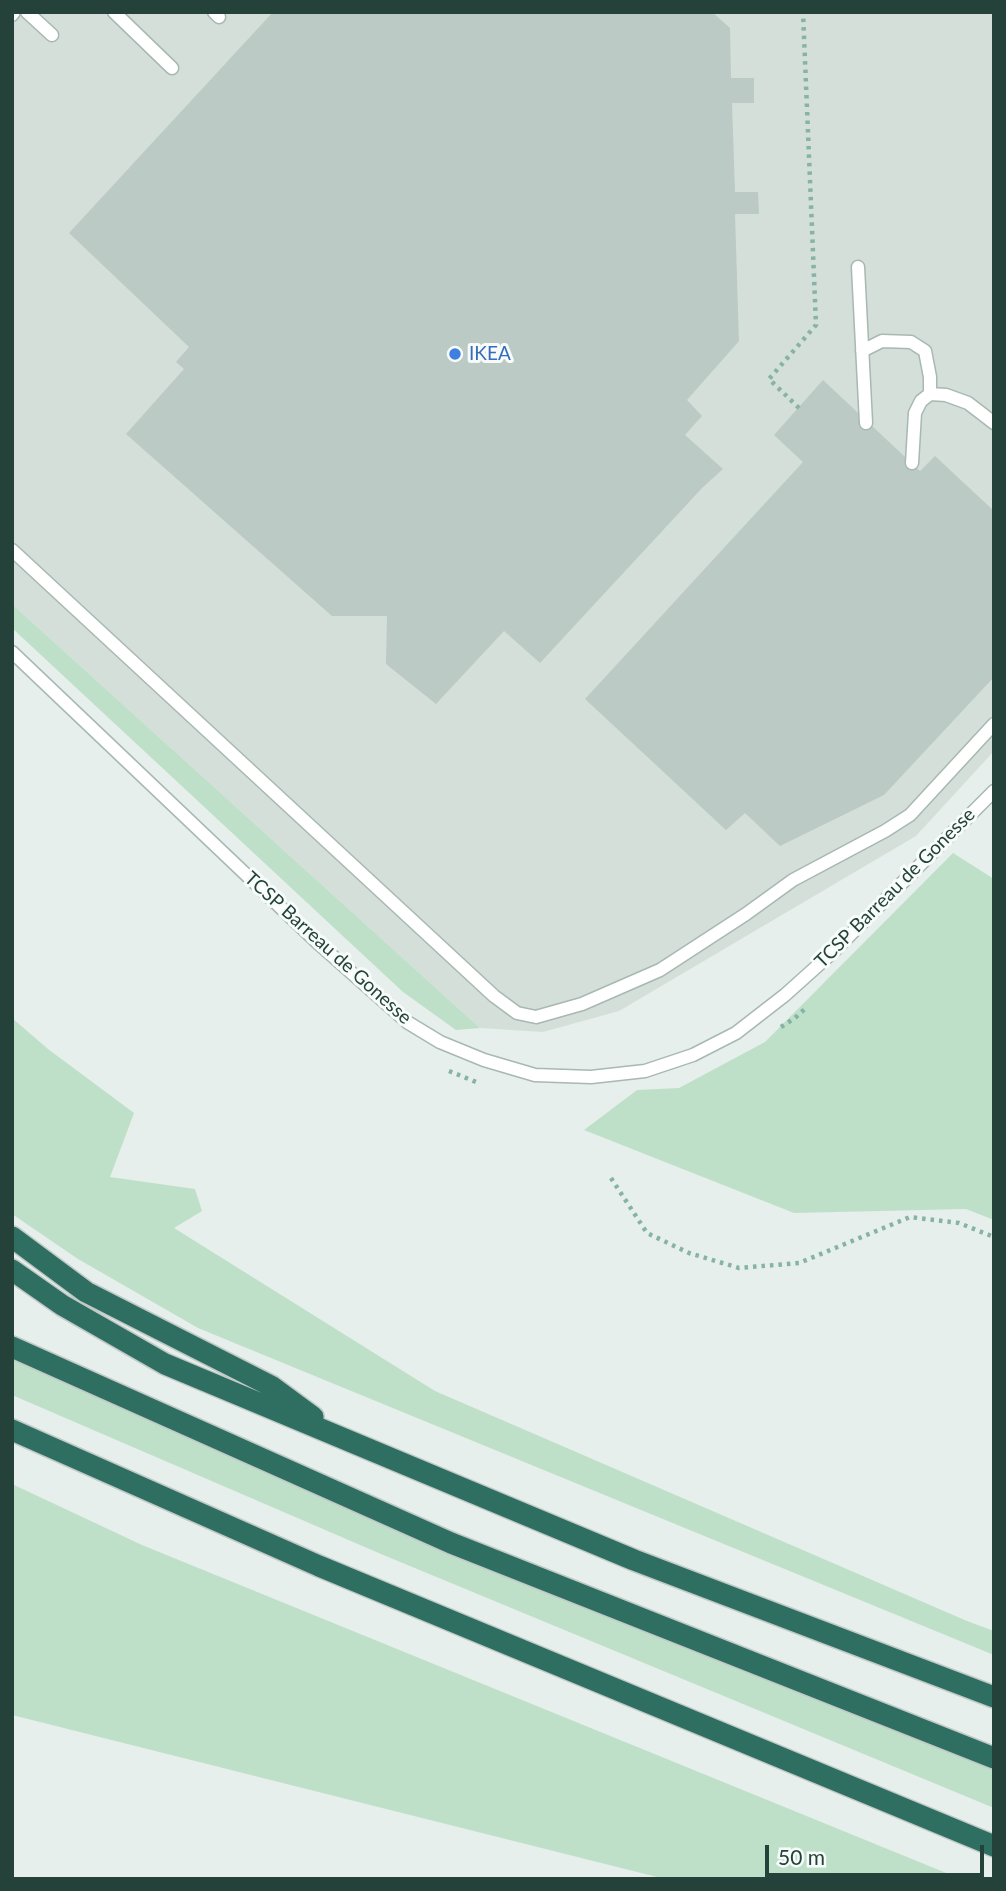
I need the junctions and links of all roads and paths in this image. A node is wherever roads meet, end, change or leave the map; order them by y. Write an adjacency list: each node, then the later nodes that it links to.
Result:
1 (27, 12): 4 (lane)
2 (114, 12): 5 (lane)
3 (803, 12): 9 (path)
4 (52, 35)
5 (172, 68)
6 (858, 267): 7 (lane)
7 (862, 351): 8 (lane); 10 (lane)
8 (930, 394): 11 (lane); 12 (lane)
9 (799, 408)
10 (866, 423)
11 (994, 423)
12 (912, 463)
13 (12, 550): 15 (lane)
14 (12, 652): 16 (lane, TCSP Barreau de Gonesse)
15 (994, 724)
16 (994, 791)
17 (813, 1001): 18 (path)
18 (775, 1032)
19 (446, 1069): 20 (path)
20 (480, 1083)
21 (611, 1178): 23 (path)
22 (12, 1237): 27 (highway)
23 (994, 1237)
24 (12, 1270): 27 (highway)
25 (12, 1346): 29 (highway)
26 (12, 1430): 30 (highway)
27 (337, 1435): 28 (highway)
28 (994, 1697)
29 (994, 1758)
30 (994, 1846)

